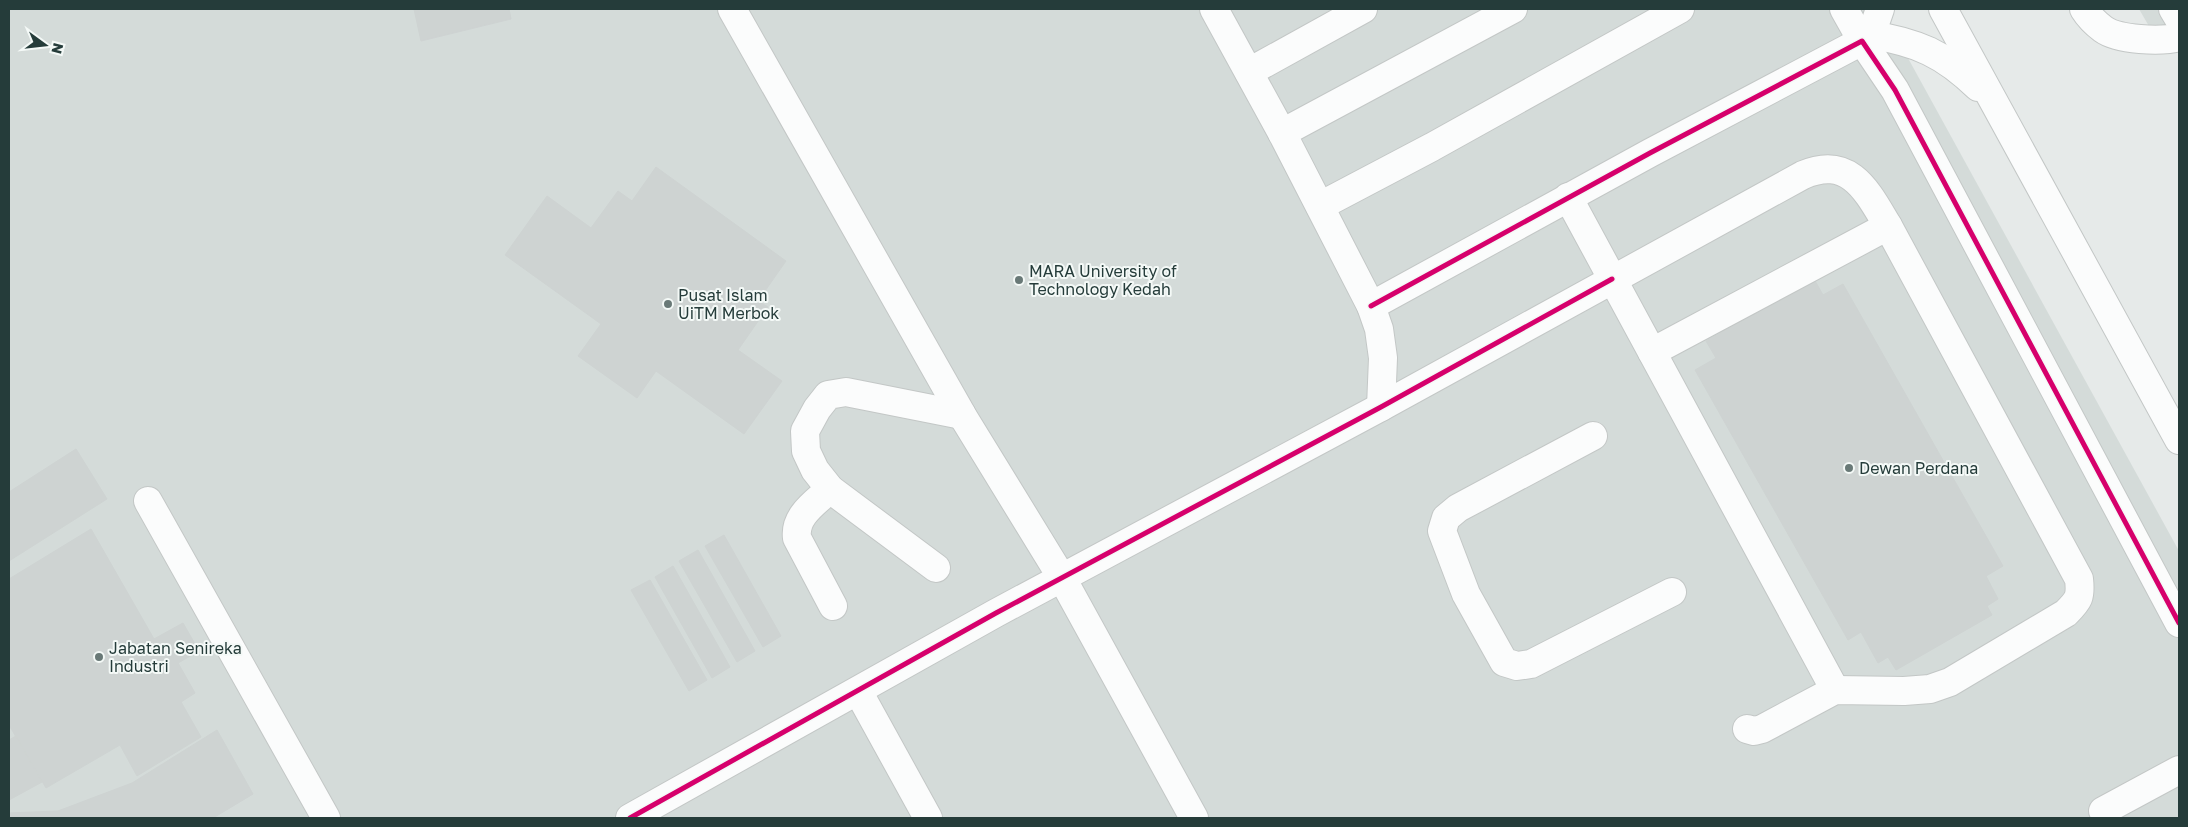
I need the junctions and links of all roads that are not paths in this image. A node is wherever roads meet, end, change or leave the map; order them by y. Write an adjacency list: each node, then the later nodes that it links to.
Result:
1 (732, 9): 24 (street)
2 (1214, 9): 14 (street)
3 (1363, 9): 14 (street)
4 (1513, 9): 16 (street)
5 (1680, 9): 18 (street)
6 (1844, 9): 13 (street)
7 (1880, 9): 13 (street)
8 (1943, 9): 15 (street)
9 (2084, 9): 12 (street)
10 (2173, 9): 11 (street)
11 (2179, 19)
12 (2179, 37)
13 (1866, 38): 15 (street); 17 (street); 33 (street)
14 (1249, 72): 16 (street)
15 (1995, 104): 26 (street)
16 (1282, 133): 18 (street)
17 (1568, 198): 20 (street); 21 (street)
18 (1320, 206): 21 (street)
19 (1888, 226): 20 (street); 22 (street); 34 (street)
20 (1612, 279): 22 (street); 23 (street)
21 (1371, 306): 23 (street)
22 (1652, 352): 34 (street)
23 (1381, 407): 30 (street)
24 (962, 415): 27 (street); 30 (street)
25 (1593, 436): 31 (street)
26 (2179, 440)
27 (830, 488): 29 (street); 32 (street)
28 (148, 501): 39 (street)
29 (936, 568)
30 (1062, 578): 35 (street); 42 (street)
31 (1672, 592)
32 (833, 606)
33 (2179, 623)
34 (1835, 690): 36 (street)
35 (858, 691): 40 (street); 41 (street)
36 (1747, 729)
37 (2179, 770): 38 (street)
38 (2103, 811)
39 (326, 818)
40 (630, 818)
41 (928, 818)
42 (1194, 818)

